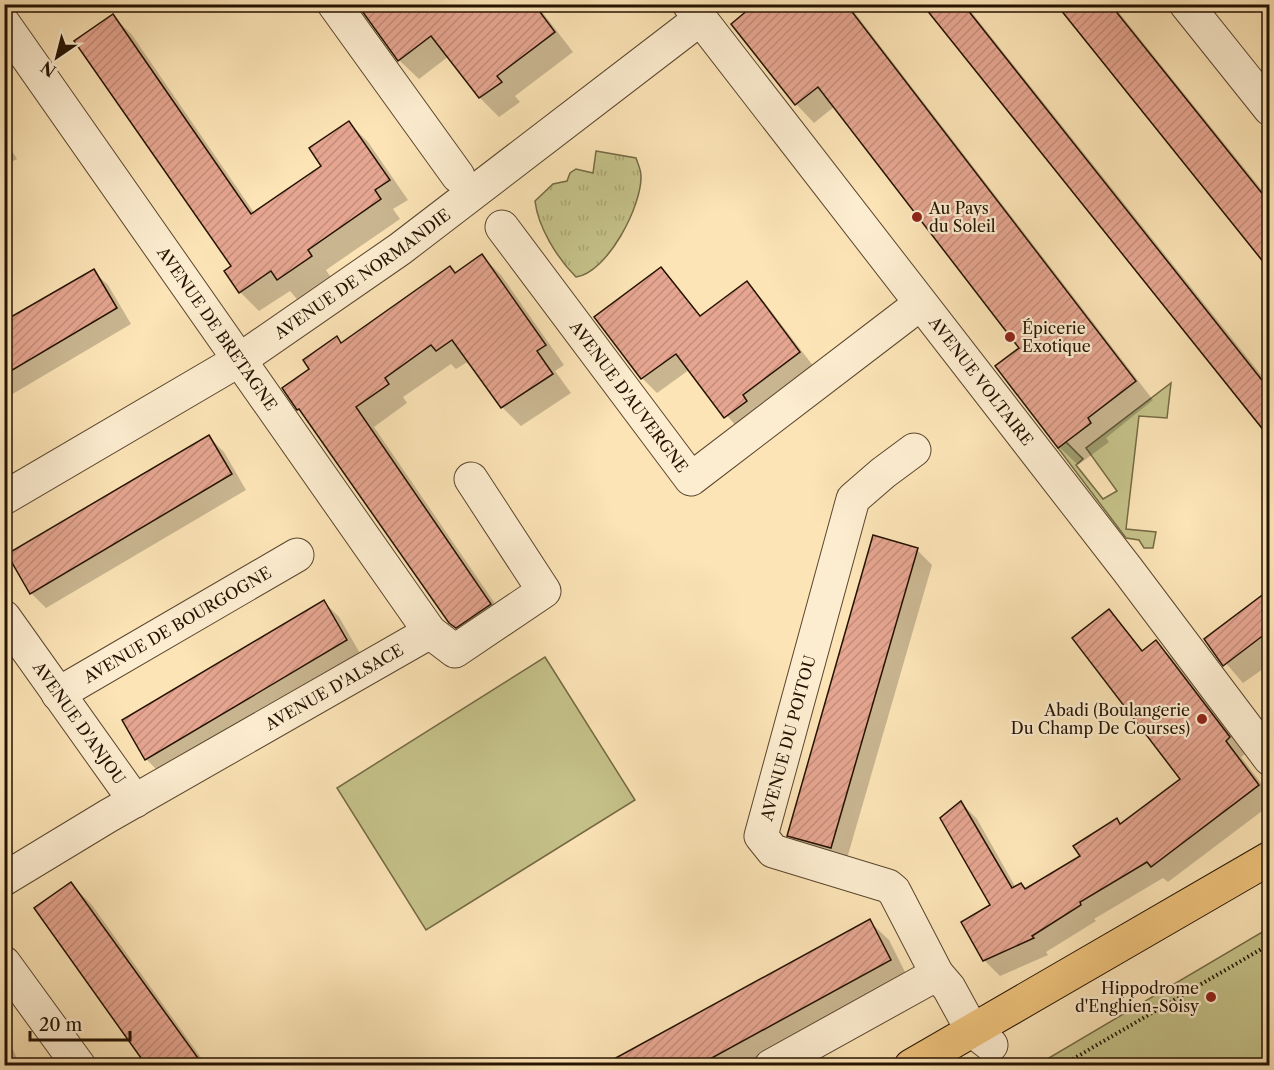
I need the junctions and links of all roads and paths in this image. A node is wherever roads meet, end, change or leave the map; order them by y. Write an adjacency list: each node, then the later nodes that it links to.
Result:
1 (334, 4): 6 (street)
2 (1186, 4): 5 (street)
3 (695, 12): 8 (street, AVENUE VOLTAIRE); 9 (street, AVENUE DE NORMANDIE)
4 (4, 24): 9 (street, AVENUE DE BRETAGNE)
5 (1269, 109)
6 (458, 176)
7 (502, 227): 8 (street, AVENUE D'AUVERGNE)
8 (920, 304): 17 (street, AVENUE VOLTAIRE)
9 (241, 359): 12 (street, AVENUE DE NORMANDIE); 15 (street, AVENUE DE BRETAGNE)
10 (914, 450): 24 (street, AVENUE DU POITOU)
11 (471, 479): 15 (street)
12 (4, 498)
13 (297, 555): 16 (street, AVENUE DE BOURGOGNE)
14 (4, 617): 16 (street, AVENUE D'ANJOU)
15 (430, 632): 18 (street, AVENUE D'ALSACE)
16 (58, 694): 18 (street, AVENUE D'ANJOU)
17 (1269, 759)
18 (135, 801): 20 (street, AVENUE D'ALSACE)
19 (1269, 858): 25 (main road)
20 (4, 879)
21 (1269, 884): 25 (main road)
22 (1269, 944): 30 (path)
23 (4, 963): 26 (street)
24 (937, 974): 25 (street, AVENUE DU POITOU); 27 (street)
25 (981, 1037): 28 (main road); 29 (main road)
26 (79, 1065)
27 (771, 1065)
28 (911, 1065)
29 (957, 1065)
30 (1061, 1065)

